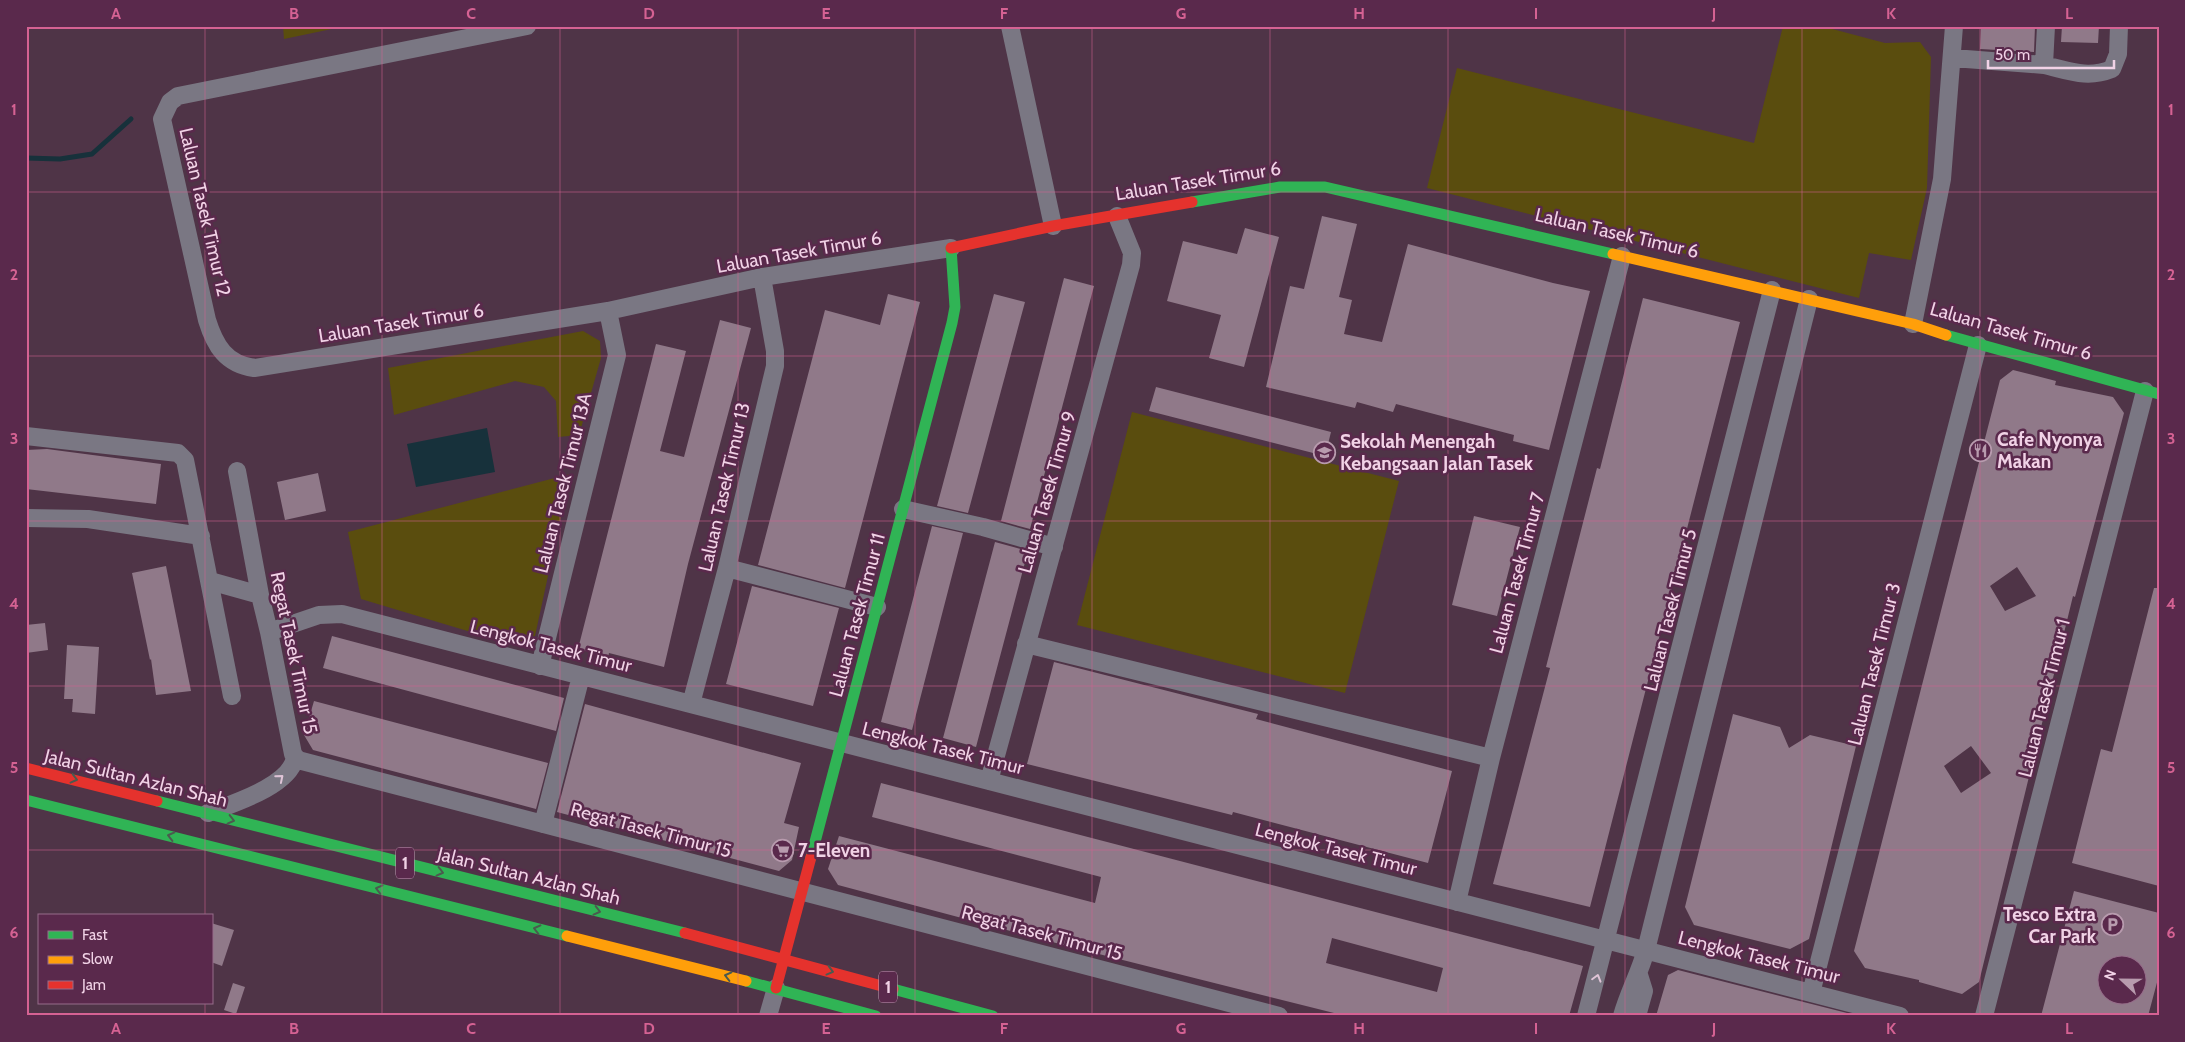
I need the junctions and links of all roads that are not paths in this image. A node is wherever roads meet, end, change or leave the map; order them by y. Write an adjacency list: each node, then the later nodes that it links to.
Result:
1 (527, 26): 18 (street, Laluan Tasek Timur 12)
2 (1010, 26): 9 (street)
3 (1954, 26): 6 (street)
4 (2046, 26): 7 (street)
5 (2119, 26): 7 (street)
6 (1953, 58): 7 (street); 16 (street)
7 (2044, 64)
8 (1117, 216): 9 (street, Laluan Tasek Timur 6); 11 (street, Laluan Tasek Timur 6); 25 (street, Laluan Tasek Timur 9)
9 (1053, 226): 10 (street, Laluan Tasek Timur 6)
10 (951, 248): 12 (street, Laluan Tasek Timur 6); 22 (street, Laluan Tasek Timur 11)
11 (1622, 256): 13 (street, Laluan Tasek Timur 6); 38 (street, Laluan Tasek Timur 7)
12 (762, 277): 15 (street, Laluan Tasek Timur 6); 26 (street, Laluan Tasek Timur 13)
13 (1772, 290): 14 (street, Laluan Tasek Timur 6); 46 (street, Laluan Tasek Timur 5)
14 (1809, 299): 16 (street, Laluan Tasek Timur 6); 47 (street)
15 (608, 311): 18 (street, Laluan Tasek Timur 6); 32 (street, Laluan Tasek Timur 13A)
16 (1913, 324): 17 (street, Laluan Tasek Timur 6)
17 (1978, 346): 19 (street, Laluan Tasek Timur 6); 51 (street, Laluan Tasek Timur 3)
18 (232, 362)
19 (2152, 393): 60 (street, Laluan Tasek Timur 1)
20 (26, 436): 24 (street)
21 (236, 471): 28 (street, Regat Tasek Timur 15)
22 (903, 509): 25 (street); 29 (street, Laluan Tasek Timur 11)
23 (26, 518): 24 (street)
24 (201, 536): 27 (street)
25 (1054, 547): 31 (street, Laluan Tasek Timur 9)
26 (728, 568): 29 (street); 35 (street, Laluan Tasek Timur 13)
27 (210, 581): 28 (street); 34 (street)
28 (260, 595): 30 (street, Regat Tasek Timur 15)
29 (877, 607): 36 (street, Laluan Tasek Timur 11)
30 (269, 632): 32 (street, Lengkok Tasek Timur); 37 (street, Regat Tasek Timur 15)
31 (1026, 644): 38 (street); 40 (street, Laluan Tasek Timur 9)
32 (540, 666): 33 (street, Lengkok Tasek Timur)
33 (580, 676): 35 (street, Lengkok Tasek Timur); 43 (street)
34 (232, 696)
35 (691, 704): 36 (street, Lengkok Tasek Timur)
36 (840, 743): 40 (street, Lengkok Tasek Timur); 44 (street, Laluan Tasek Timur 11)
37 (295, 757): 42 (street, one-way to 37); 43 (street, Regat Tasek Timur 15)
38 (1491, 758): 45 (street, Laluan Tasek Timur 7)
39 (26, 768): 42 (street, Jalan Sultan Azlan Shah / 1, one-way to 42)
40 (989, 781): 45 (street, Lengkok Tasek Timur)
41 (26, 800): 50 (street, 1, one-way to 41)
42 (205, 814): 48 (street, Jalan Sultan Azlan Shah / 1, one-way to 48)
43 (543, 824): 44 (street, Regat Tasek Timur 15)
44 (801, 892): 48 (street, Laluan Tasek Timur 11); 55 (street, Regat Tasek Timur 15)
45 (1458, 902): 46 (street, Lengkok Tasek Timur)
46 (1608, 939): 47 (street, Lengkok Tasek Timur); 56 (street, one-way to 46)
47 (1646, 950): 49 (street); 51 (street, Lengkok Tasek Timur)
48 (783, 959): 50 (street, Laluan Tasek Timur 11); 54 (street, Jalan Sultan Azlan Shah / 1, one-way to 54)
49 (1640, 975): 57 (street); 58 (street)
50 (776, 988): 52 (street); 53 (street, 1)
51 (1811, 993): 59 (street, Lengkok Tasek Timur)
52 (768, 1016)
53 (876, 1016)
54 (993, 1016)
55 (1279, 1016)
56 (1586, 1016)
57 (1622, 1016)
58 (1637, 1016)
59 (1900, 1016)
60 (1984, 1016)

